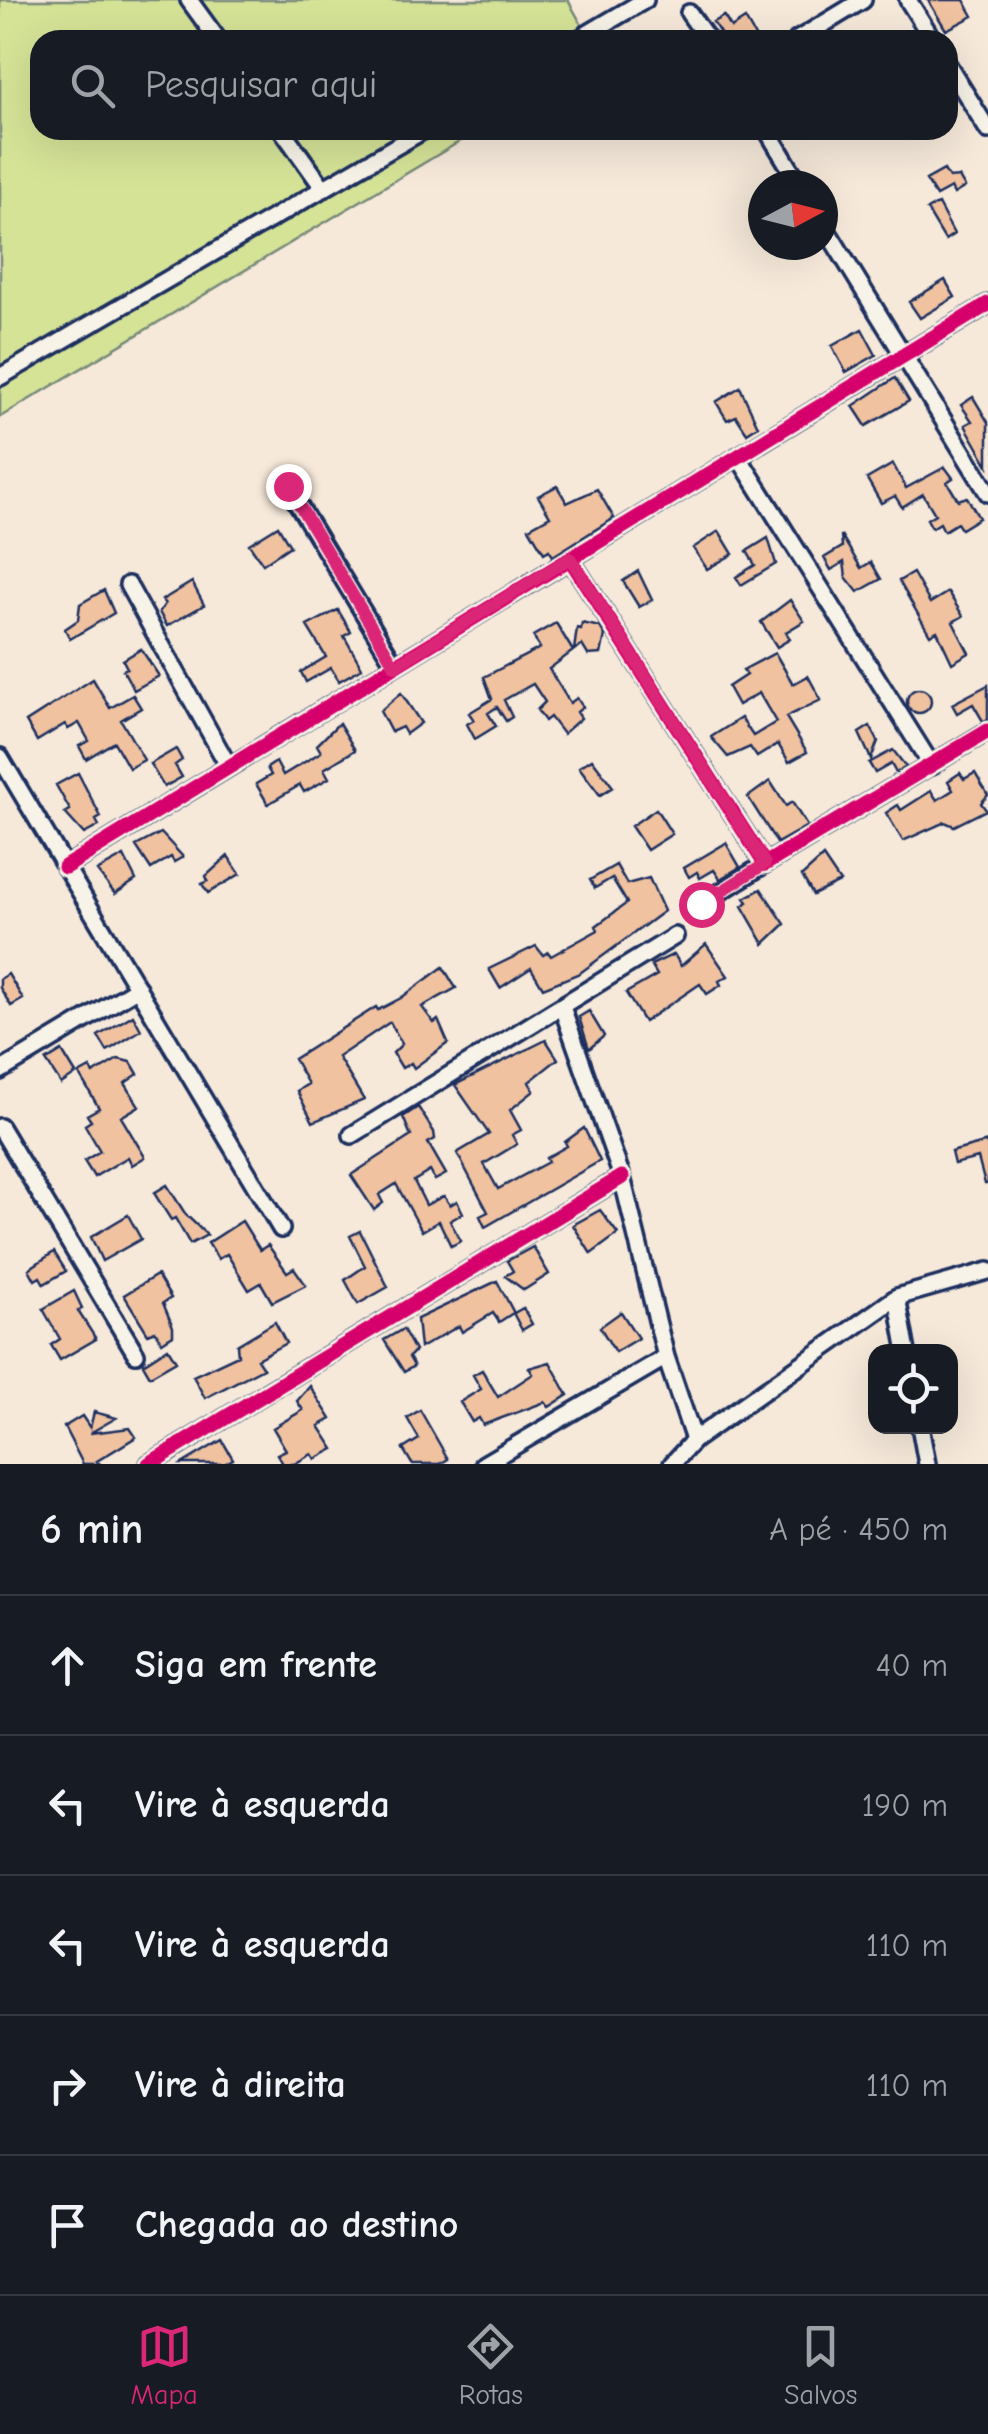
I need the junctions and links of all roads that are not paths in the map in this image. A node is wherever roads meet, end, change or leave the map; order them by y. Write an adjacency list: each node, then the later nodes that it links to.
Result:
1 (189, 0): 6 (street)
2 (646, 0): 7 (street)
3 (863, 0): 9 (street)
4 (908, 0): 10 (street)
5 (689, 14): 8 (street)
6 (211, 30)
7 (594, 30)
8 (701, 30)
9 (814, 30)
10 (926, 30)
11 (958, 81): 12 (street)
12 (988, 130)
13 (289, 140): 17 (street)
14 (407, 140): 17 (street)
15 (773, 140): 16 (street)
16 (791, 170)
17 (324, 189): 21 (street)
18 (838, 249): 20 (street)
19 (988, 304): 20 (street)
20 (902, 356): 22 (street); 24 (street)
21 (0, 378)
22 (738, 456): 25 (street); 30 (street)
23 (288, 486): 27 (street)
24 (988, 493)
25 (570, 558): 27 (street); 32 (street)
26 (128, 585): 31 (street)
27 (395, 666): 31 (street)
28 (988, 731): 30 (street)
29 (0, 756): 33 (street)
30 (932, 766): 32 (street)
31 (229, 767): 33 (street)
32 (765, 864): 34 (street)
33 (65, 866): 36 (street)
34 (701, 904)
35 (675, 936): 37 (street)
36 (138, 988): 38 (street); 42 (street)
37 (562, 1007): 40 (street); 41 (street)
38 (0, 1070)
39 (0, 1127): 46 (street)
40 (352, 1135)
41 (622, 1177): 47 (street); 50 (street)
42 (281, 1229)
43 (988, 1271): 44 (street)
44 (897, 1297): 45 (street); 49 (street)
45 (906, 1344)
46 (136, 1354)
47 (666, 1357): 49 (street); 51 (street)
48 (921, 1434): 53 (street)
49 (694, 1440): 52 (street)
50 (149, 1464)
51 (484, 1464)
52 (672, 1464)
53 (927, 1464)

